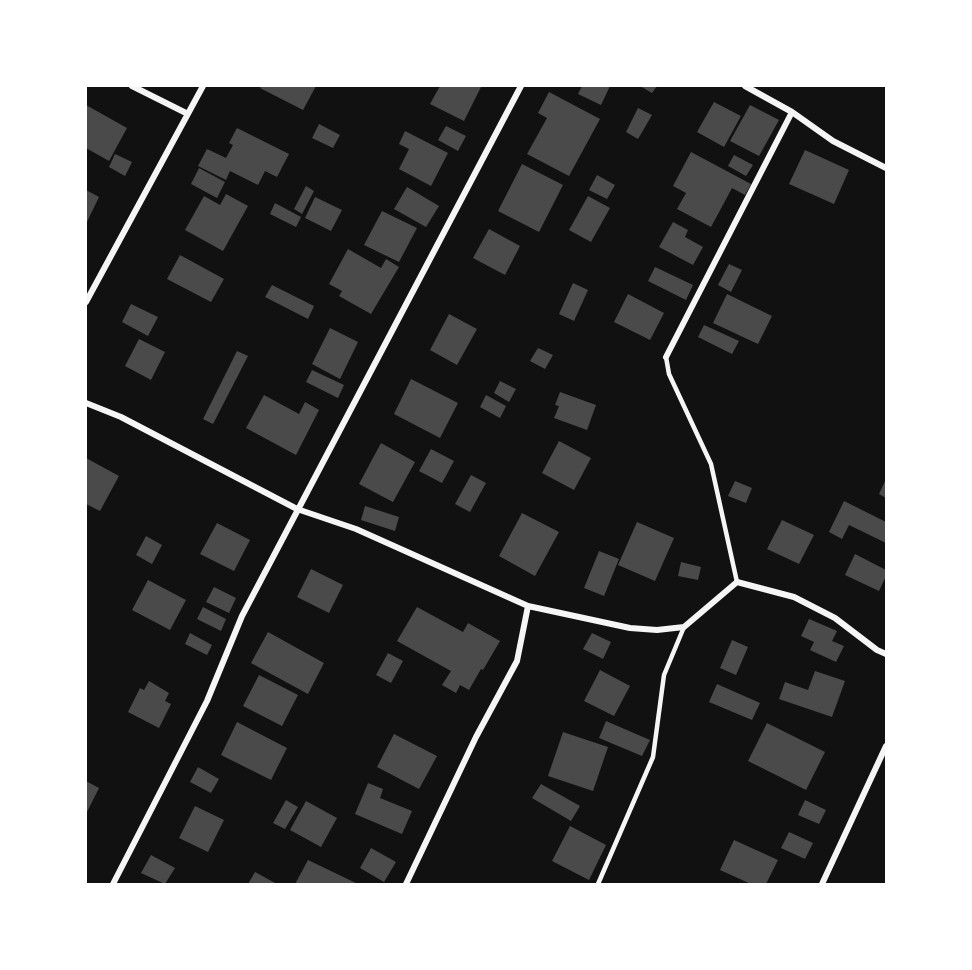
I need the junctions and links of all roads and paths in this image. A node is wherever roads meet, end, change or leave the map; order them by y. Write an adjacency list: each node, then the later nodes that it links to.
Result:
1 (132, 86): 6 (street)
2 (203, 86): 6 (street)
3 (521, 86): 11 (street)
4 (745, 86): 5 (street)
5 (792, 112): 7 (street); 9 (street)
6 (188, 114): 8 (street)
7 (886, 168)
8 (86, 302)
9 (666, 357): 12 (lane)
10 (86, 403): 11 (street)
11 (297, 509): 13 (street); 17 (street)
12 (737, 582): 14 (street); 15 (street)
13 (528, 606): 14 (street); 18 (street)
14 (684, 627): 19 (lane)
15 (886, 654)
16 (886, 746): 20 (street)
17 (113, 885)
18 (406, 885)
19 (598, 885)
20 (822, 885)

